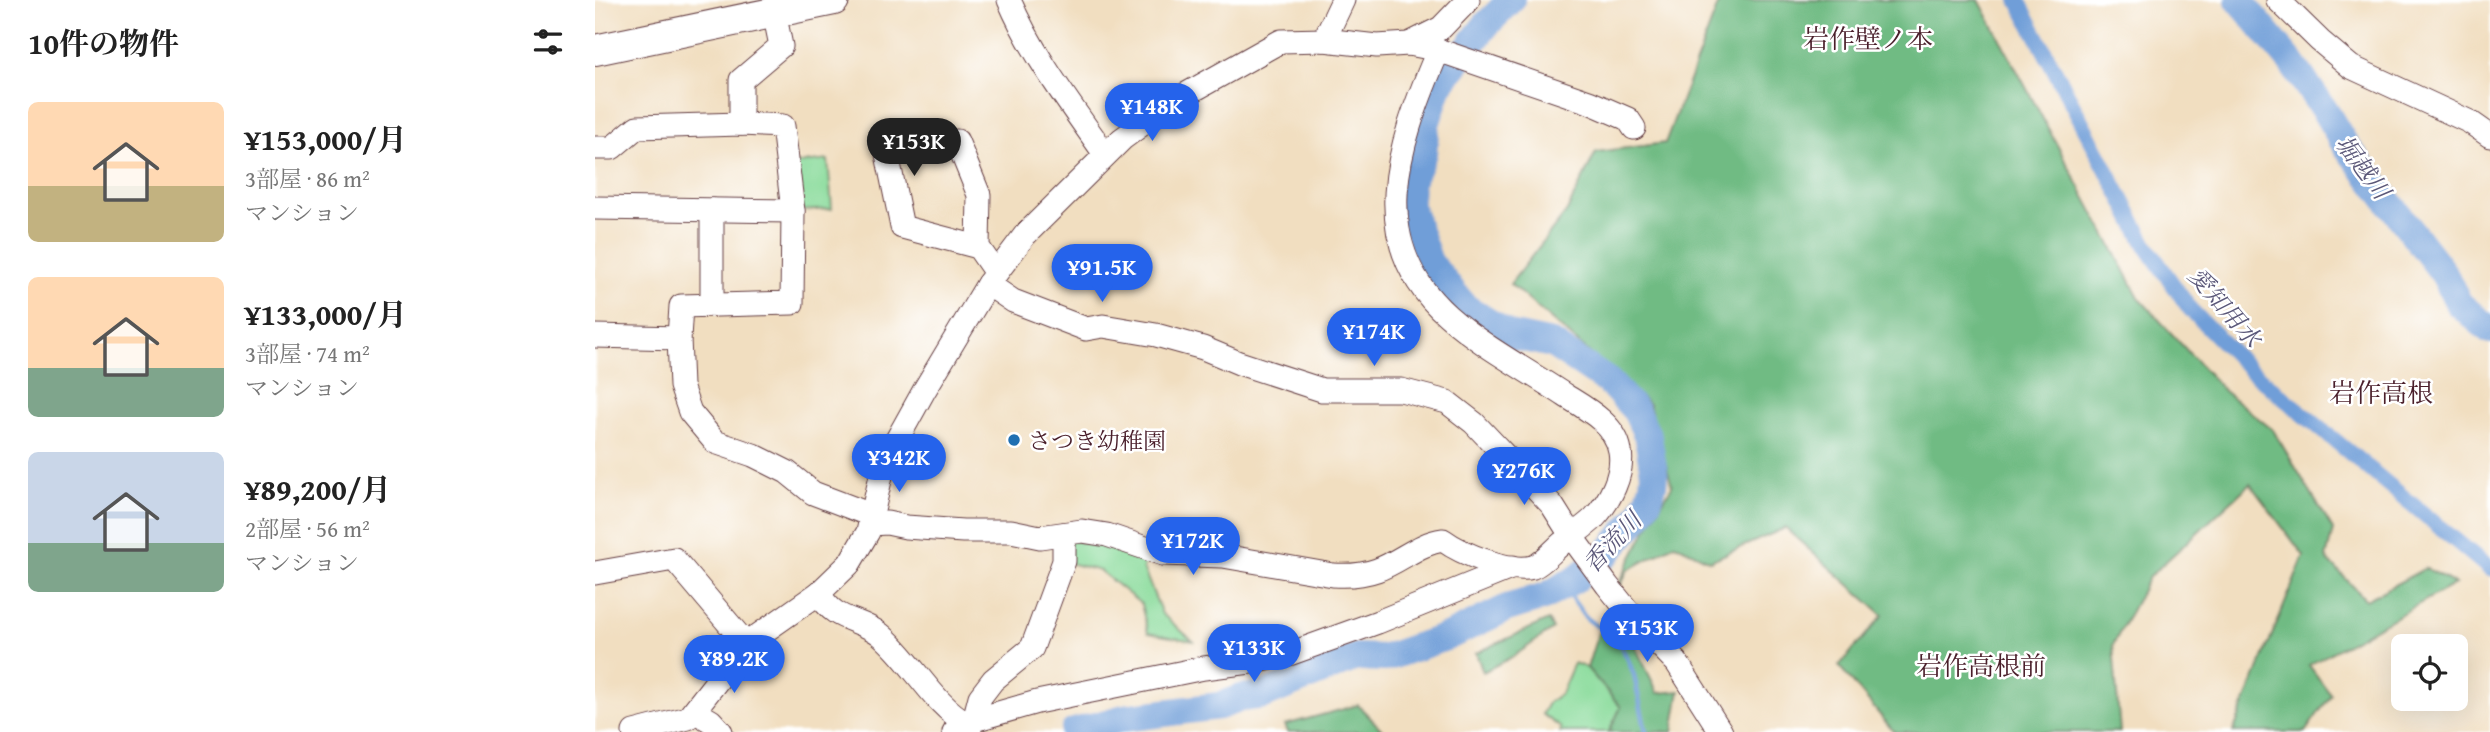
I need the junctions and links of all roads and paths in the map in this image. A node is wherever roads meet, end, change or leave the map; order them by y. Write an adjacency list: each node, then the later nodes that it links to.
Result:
1 (834, 0): 6 (main road)
2 (1009, 0): 15 (street)
3 (1343, 0): 7 (street)
4 (1468, 0): 8 (street)
5 (2278, 0): 13 (street)
6 (774, 12): 9 (main road); 11 (street)
7 (1324, 40): 8 (street); 15 (street)
8 (1409, 44): 10 (street)
9 (595, 50)
10 (1438, 50): 12 (street); 26 (street)
11 (741, 124): 14 (street); 18 (street)
12 (1634, 128)
13 (2490, 136)
14 (595, 148)
15 (1105, 153): 20 (street)
16 (595, 208): 17 (street)
17 (712, 210): 18 (street); 21 (street)
18 (793, 211): 21 (street)
19 (978, 247): 19 (street); 20 (street)
20 (992, 279): 24 (street); 26 (street)
21 (712, 305): 23 (street)
22 (595, 336): 23 (street)
23 (678, 338): 24 (street)
24 (870, 519): 25 (street); 29 (street)
25 (1064, 534): 27 (street); 32 (street)
26 (1572, 538): 27 (street); 36 (street)
27 (1513, 567): 32 (street)
28 (595, 573): 30 (street)
29 (819, 593): 30 (street); 32 (street)
30 (746, 644): 31 (street)
31 (694, 710): 33 (street); 35 (street)
32 (966, 727)
33 (672, 728): 34 (street)
34 (634, 732)
35 (721, 732)
36 (1721, 732)

